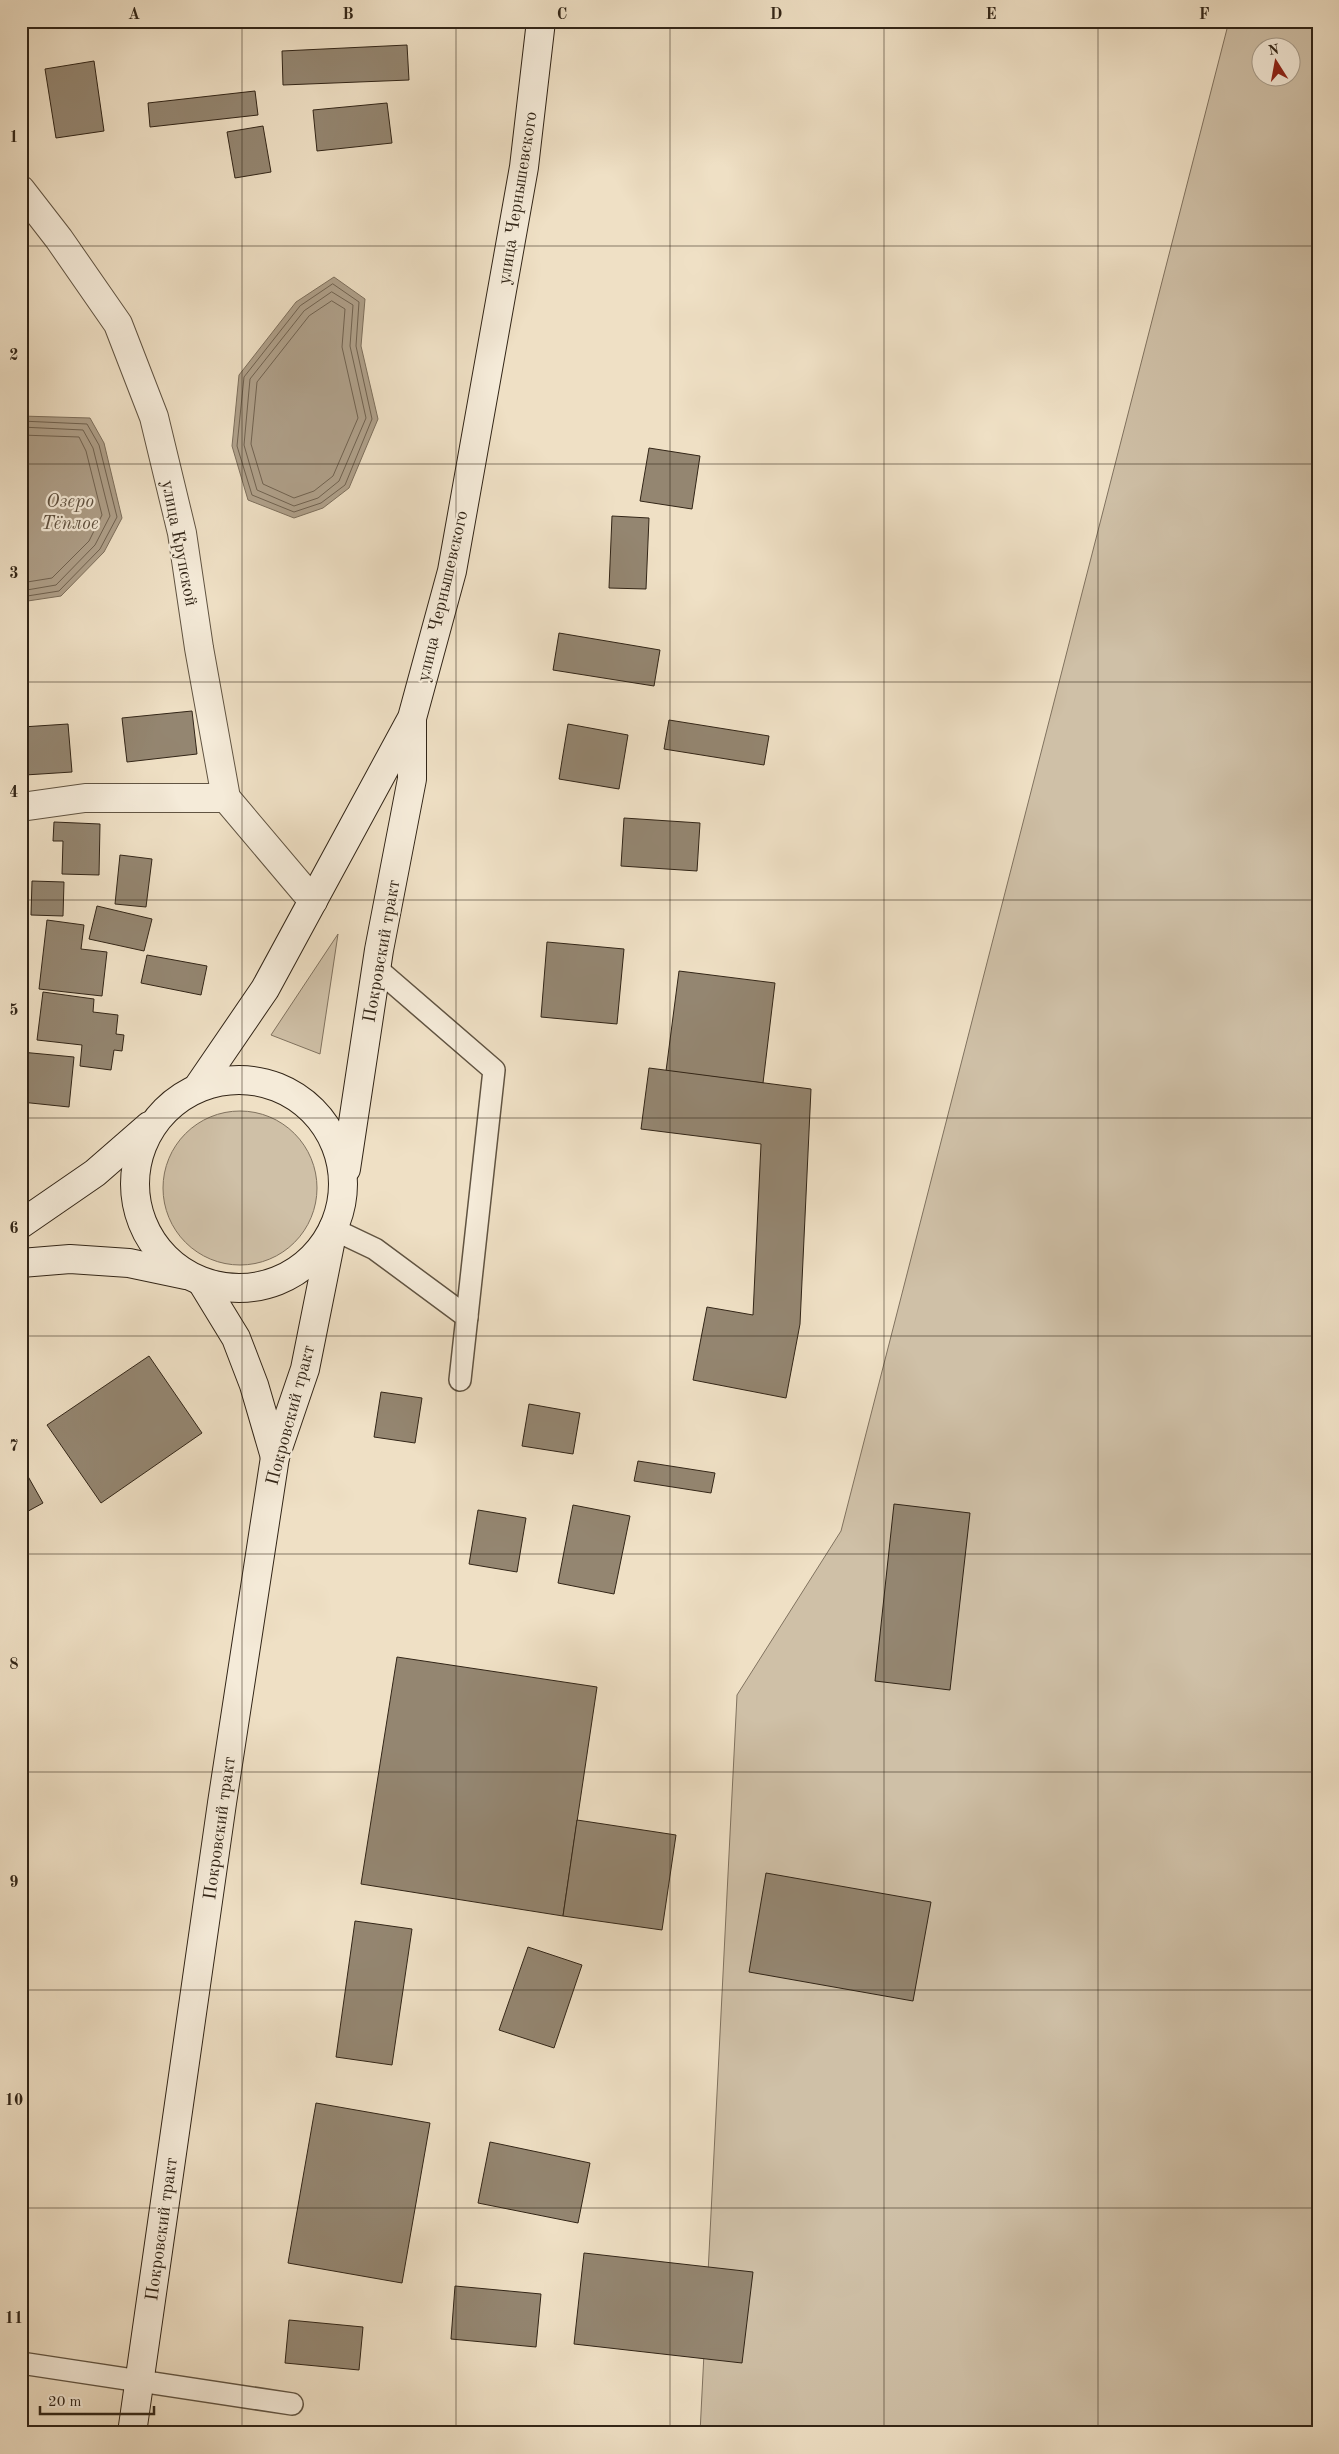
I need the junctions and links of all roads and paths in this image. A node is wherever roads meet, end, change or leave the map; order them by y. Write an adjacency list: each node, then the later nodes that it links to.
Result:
1 (541, 21): 3 (main road, улица Чернышевского)
2 (21, 190): 4 (main road, улица Крупской)
3 (412, 718): 6 (main road, улица Чернышевского); 7 (main road, Покровский тракт)
4 (226, 798): 5 (main road); 6 (main road, улица Крупской)
5 (21, 806)
6 (313, 901): 8 (main road, улица Чернышевского)
7 (376, 968): 10 (main road, Покровский тракт); 15 (lane)
8 (198, 1087): 9 (main road); 10 (main road)
9 (156, 1120): 11 (main road); 14 (main road)
10 (344, 1184): 12 (main road)
11 (21, 1224)
12 (333, 1229): 14 (main road); 15 (lane); 17 (main road, Покровский тракт)
13 (21, 1264): 14 (main road)
14 (196, 1280): 17 (main road)
15 (467, 1317): 16 (lane)
16 (460, 1380)
17 (275, 1458): 19 (main road, Покровский тракт)
18 (21, 2363): 19 (lane)
19 (139, 2380): 20 (lane); 21 (main road, Покровский тракт)
20 (292, 2404)
21 (132, 2433)

